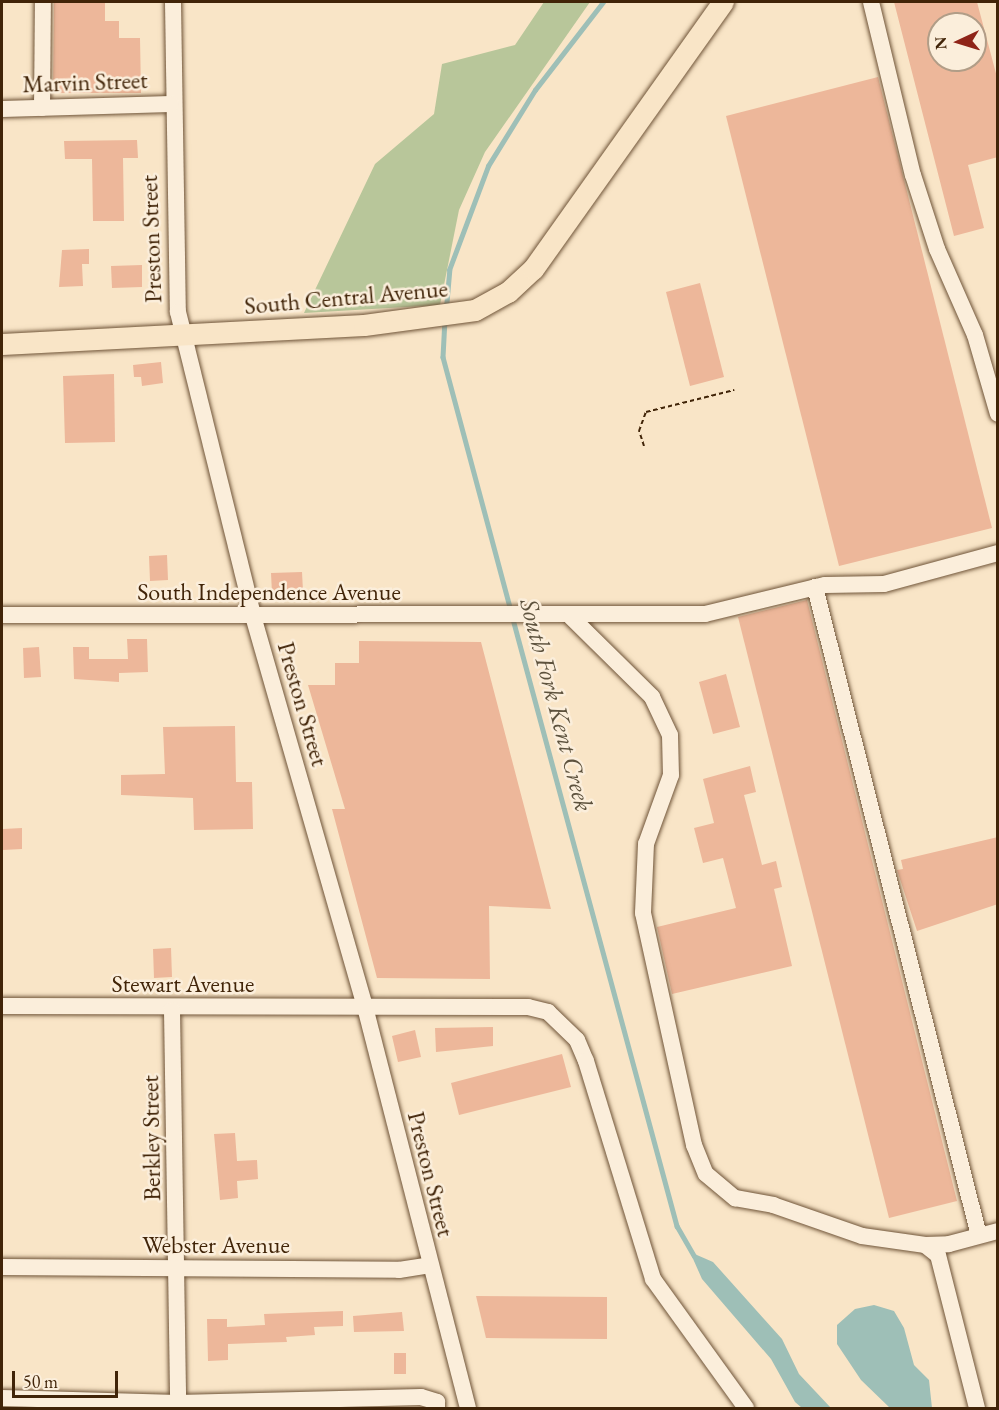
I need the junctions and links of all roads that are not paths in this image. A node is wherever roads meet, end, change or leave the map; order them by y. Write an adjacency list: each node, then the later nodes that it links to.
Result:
1 (44, 2): 6 (street)
2 (173, 2): 5 (street, Preston Street)
3 (723, 2): 8 (main road, South Central Avenue)
4 (871, 2): 10 (street)
5 (171, 104): 6 (street, Marvin Street); 8 (street, Preston Street)
6 (42, 108): 7 (street, Marvin Street)
7 (2, 109)
8 (187, 337): 9 (main road, South Central Avenue); 14 (street, Preston Street)
9 (2, 344)
10 (998, 414)
11 (998, 553): 12 (street, South Independence Avenue)
12 (815, 587): 15 (street, South Independence Avenue); 20 (street)
13 (2, 615): 14 (street, South Independence Avenue)
14 (253, 616): 15 (street, South Independence Avenue); 17 (street, Preston Street)
15 (571, 617): 21 (street)
16 (2, 1006): 18 (street, Stewart Avenue)
17 (365, 1007): 18 (street, Stewart Avenue); 22 (street, Preston Street); 29 (street, Stewart Avenue)
18 (172, 1010): 24 (street, Berkley Street)
19 (998, 1231): 20 (street)
20 (979, 1236): 21 (street)
21 (925, 1245): 30 (street)
22 (429, 1265): 24 (street, Webster Avenue); 28 (street, Preston Street)
23 (2, 1267): 24 (street, Webster Avenue)
24 (177, 1269): 27 (street, Berkley Street)
25 (2, 1398): 27 (street)
26 (437, 1405): 27 (street)
27 (178, 1406)
28 (468, 1408)
29 (746, 1408)
30 (977, 1408)

